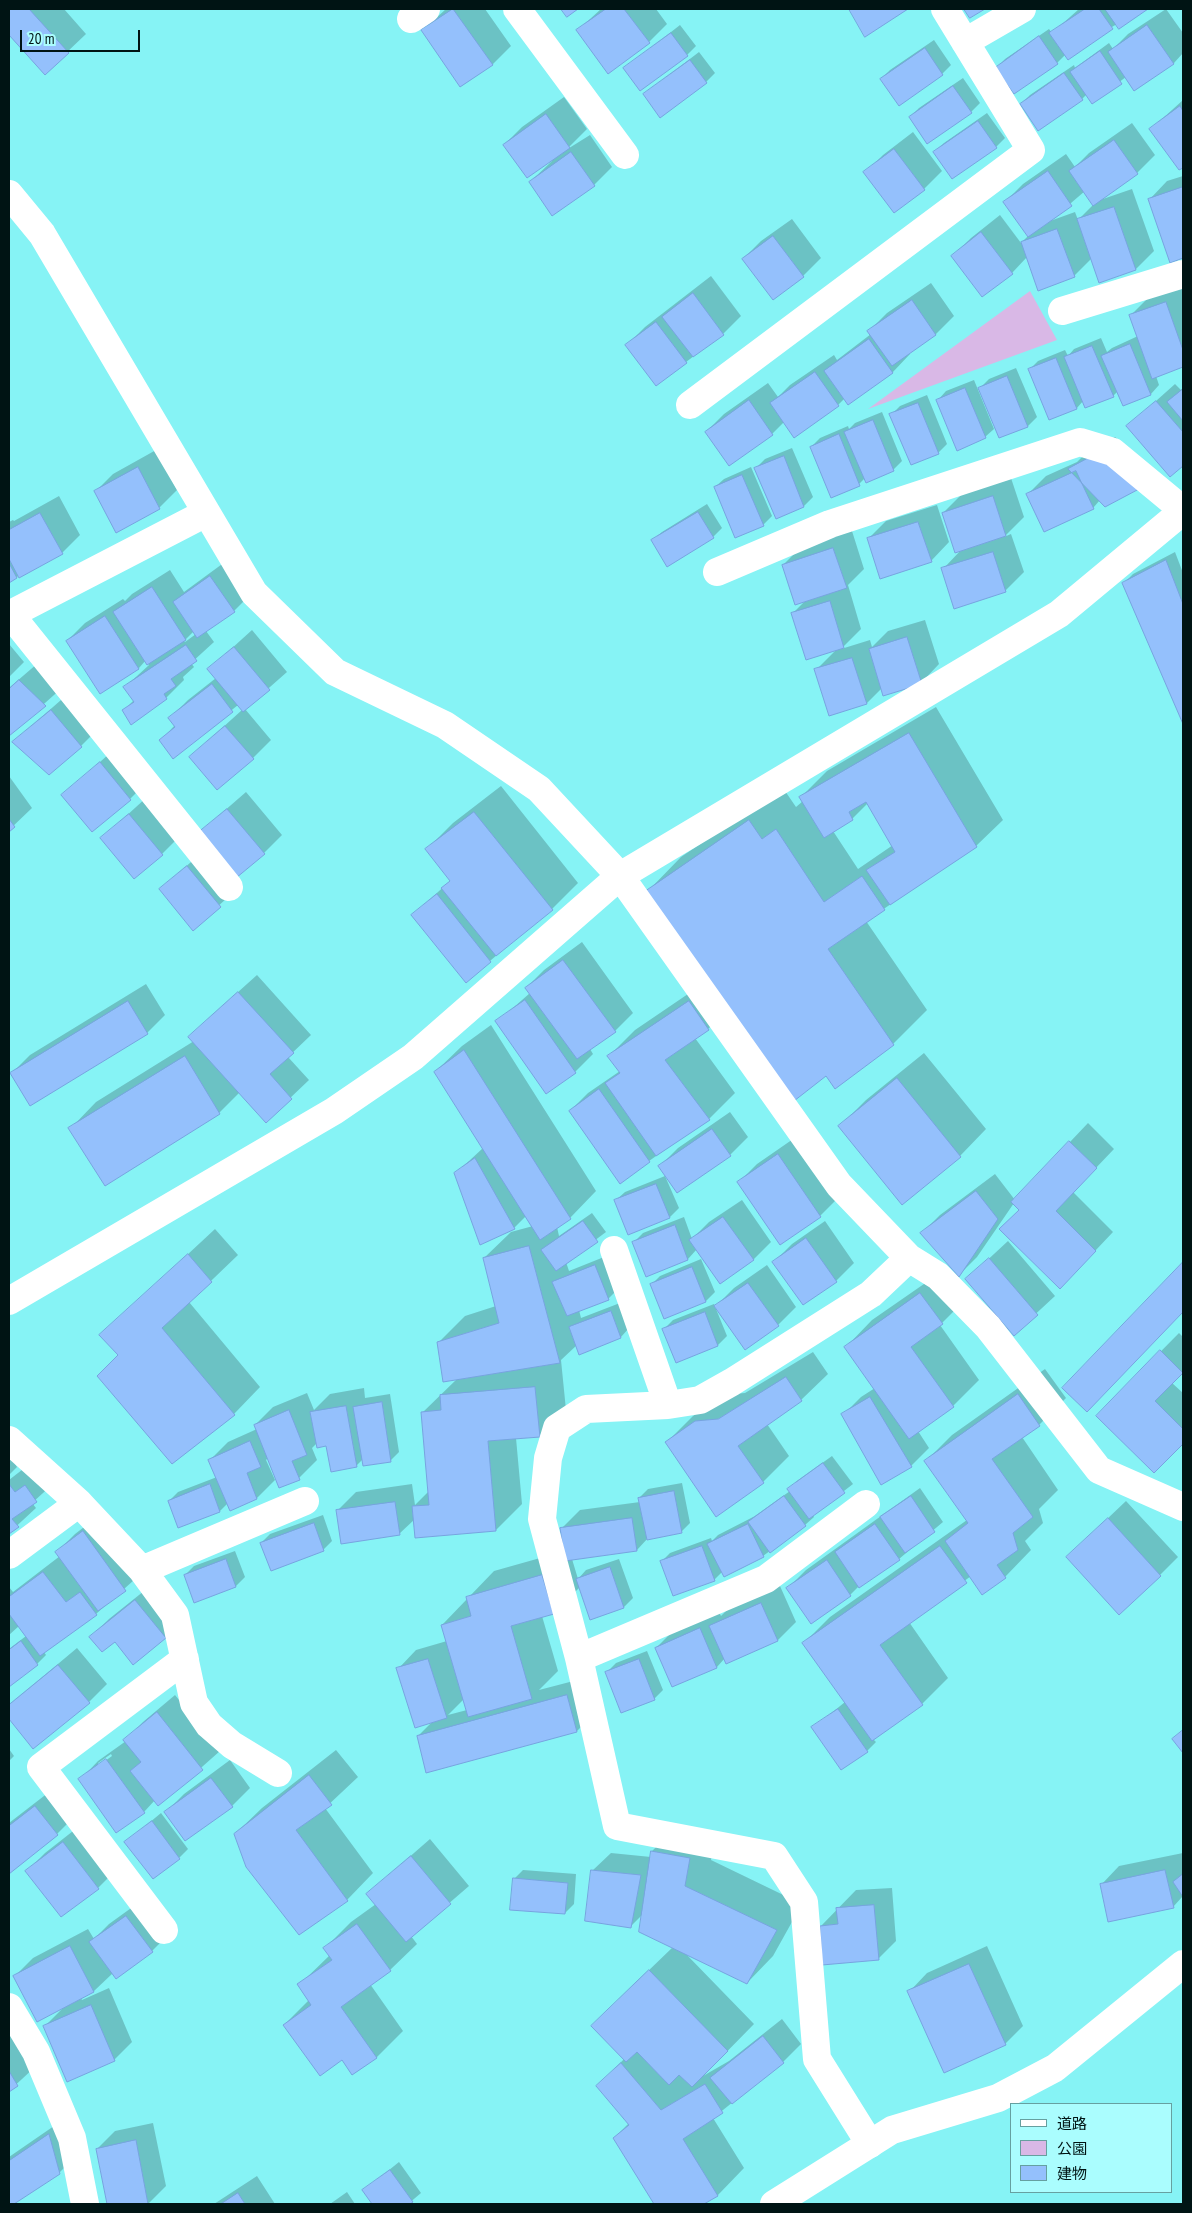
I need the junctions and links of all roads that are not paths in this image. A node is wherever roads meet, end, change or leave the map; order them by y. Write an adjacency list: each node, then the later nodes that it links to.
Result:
1 (517, 9): 5 (street)
2 (946, 9): 4 (street)
3 (1022, 9): 4 (street)
4 (966, 42): 9 (street)
5 (625, 155)
6 (9, 194): 11 (street)
7 (1183, 274): 8 (street)
8 (1062, 311)
9 (690, 405)
10 (1183, 511): 12 (street); 14 (street)
11 (206, 513): 13 (street); 14 (street)
12 (717, 572)
13 (10, 614): 15 (street)
14 (620, 876): 17 (street); 18 (street)
15 (229, 886)
16 (614, 1250): 19 (street)
17 (909, 1258): 19 (street); 24 (street)
18 (9, 1301)
19 (668, 1405): 27 (street)
20 (9, 1440): 22 (street)
21 (305, 1501): 26 (street)
22 (79, 1503): 25 (street); 26 (street)
23 (866, 1504): 27 (street)
24 (1183, 1508)
25 (9, 1555)
26 (142, 1570): 28 (street)
27 (580, 1658): 33 (street)
28 (185, 1659): 29 (street); 30 (street)
29 (278, 1773)
30 (164, 1930)
31 (1183, 1964): 33 (street)
32 (9, 2007): 34 (street)
33 (870, 2144): 35 (street)
34 (85, 2204)
35 (774, 2204)

